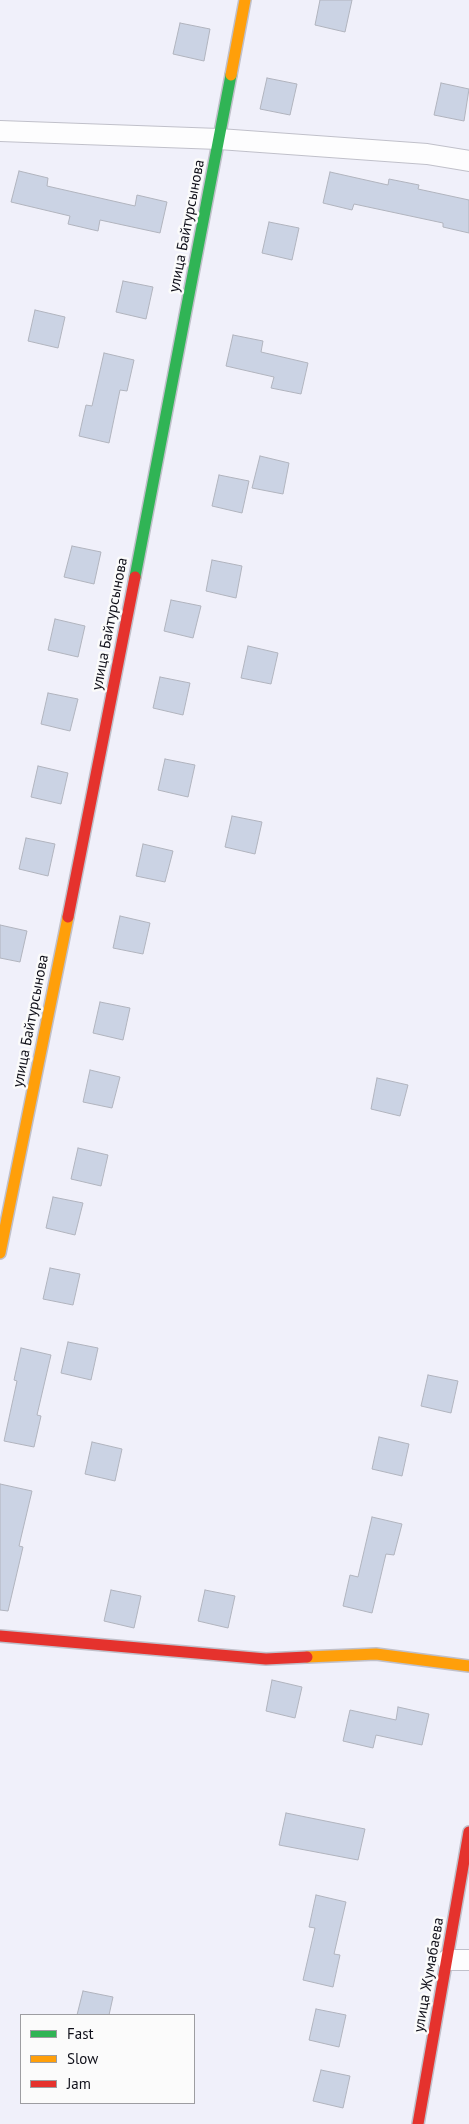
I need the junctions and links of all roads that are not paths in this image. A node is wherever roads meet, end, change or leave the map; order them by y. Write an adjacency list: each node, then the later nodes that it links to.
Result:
1 (246, 0): 3 (street, улица Байтурсынова)
2 (0, 131): 3 (street)
3 (219, 139): 4 (street); 5 (street, улица Байтурсынова)
4 (469, 161)
5 (0, 1252)
6 (0, 1636): 7 (street)
7 (469, 1666)
8 (469, 1832): 9 (street, улица Жумабаева)
9 (447, 1960): 10 (street); 11 (street, улица Жумабаева)
10 (469, 1960)
11 (418, 2124)

